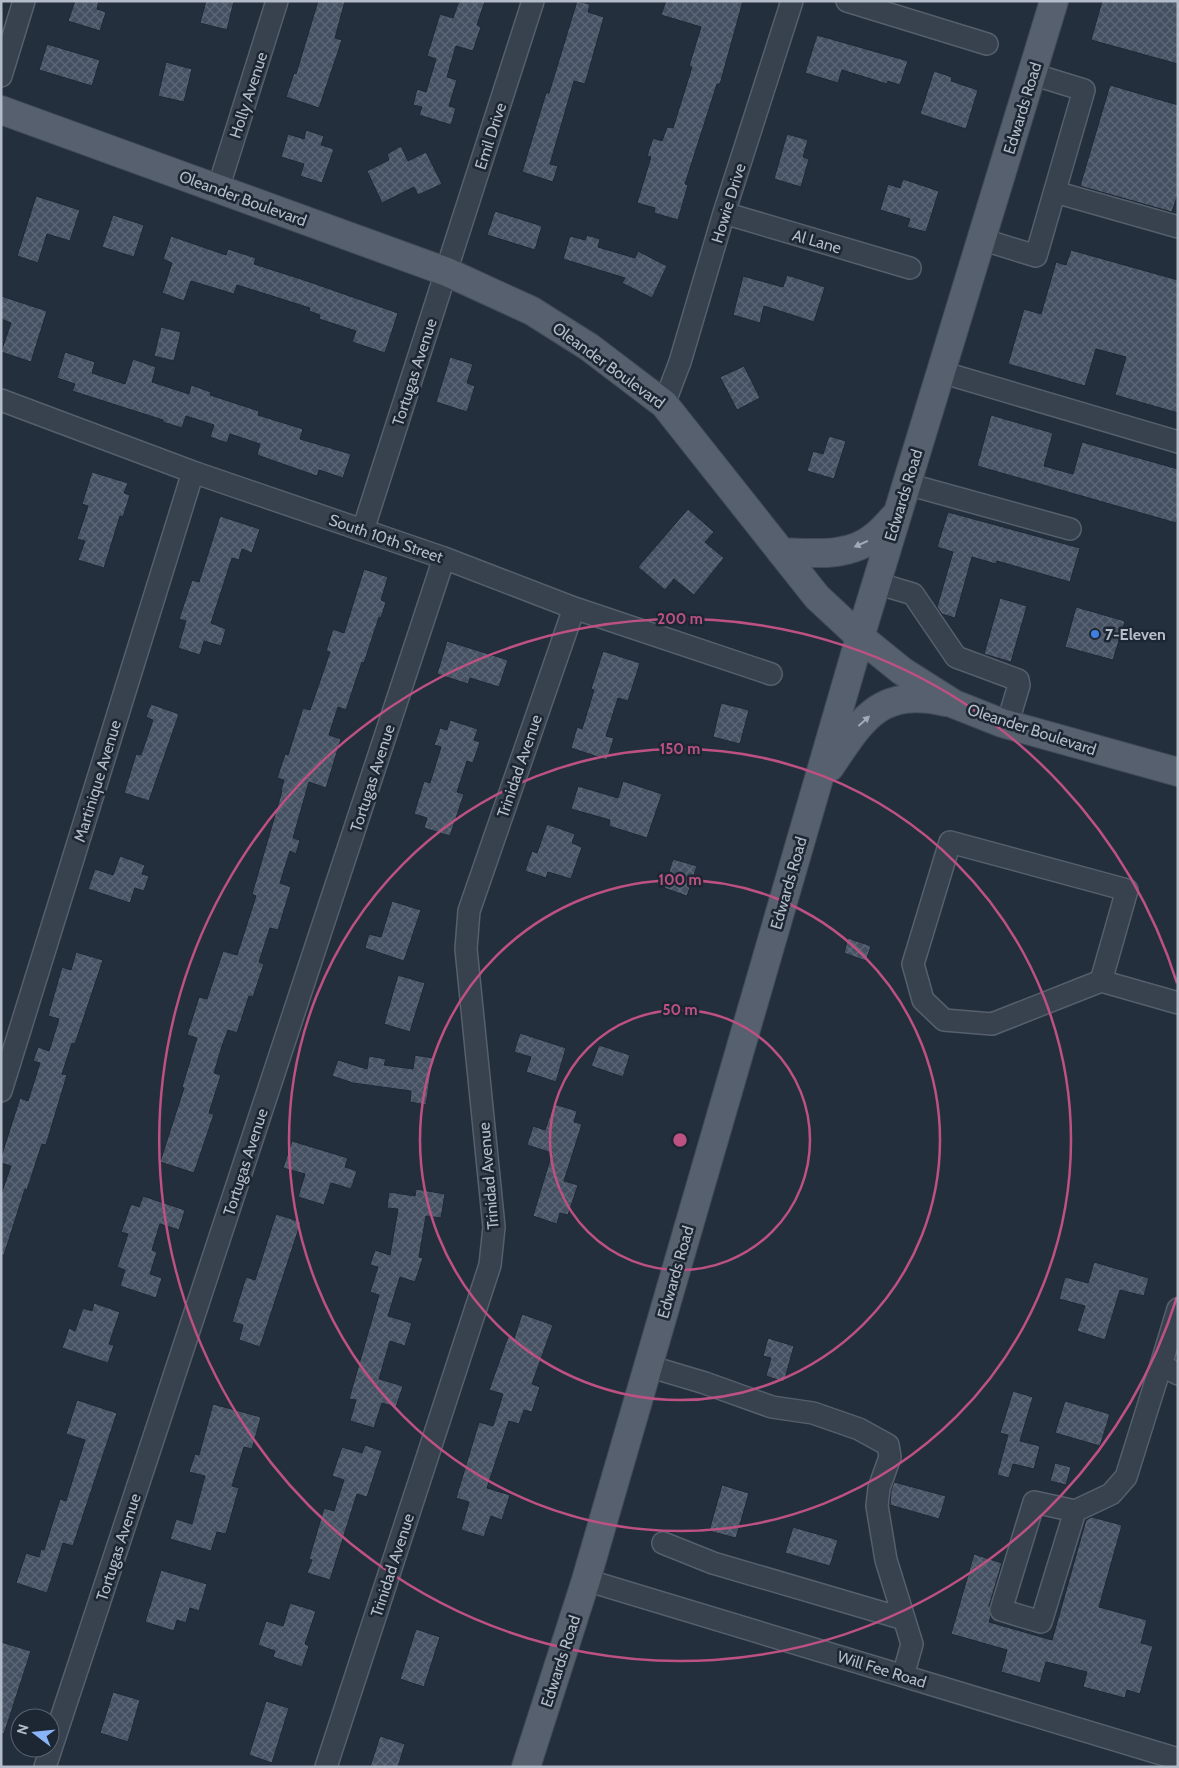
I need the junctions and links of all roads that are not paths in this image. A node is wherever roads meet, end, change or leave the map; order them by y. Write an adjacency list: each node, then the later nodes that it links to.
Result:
1 (24, 1): 9 (street)
2 (278, 1): 11 (street, Holly Avenue)
3 (533, 1): 17 (street, Emil Drive)
4 (792, 1): 13 (street, Howie Drive)
5 (847, 1): 7 (street)
6 (1054, 1): 8 (main road, Edwards Road)
7 (987, 44)
8 (1032, 74): 12 (street); 15 (main road, Edwards Road)
9 (1, 76)
10 (1, 110): 11 (main road, Oleander Boulevard)
11 (218, 189): 17 (main road, Oleander Boulevard)
12 (1055, 192): 14 (street); 15 (street)
13 (724, 213): 16 (street, Al Lane); 20 (street, Howie Drive)
14 (1178, 227)
15 (981, 240): 18 (main road, Edwards Road)
16 (910, 268)
17 (447, 272): 20 (main road, Oleander Boulevard); 25 (street, Tortugas Avenue)
18 (941, 372): 21 (street); 23 (main road, Edwards Road)
19 (1, 400): 22 (street, South 10th Street)
20 (664, 404): 27 (main road, Oleander Boulevard)
21 (1178, 442)
22 (193, 472): 25 (street, South 10th Street); 39 (street, Martinique Avenue)
23 (907, 484): 24 (main road, Edwards Road); 26 (street)
24 (898, 513): 27 (main road, one-way to 27); 29 (main road, Edwards Road)
25 (363, 530): 28 (street, South 10th Street)
26 (1070, 530)
27 (781, 552): 31 (main road, Oleander Boulevard)
28 (444, 558): 30 (street, South 10th Street); 49 (street, Tortugas Avenue)
29 (876, 583): 31 (main road, Edwards Road); 34 (street)
30 (574, 608): 32 (street, South 10th Street); 50 (street, Trinidad Avenue)
31 (860, 637): 33 (main road, Oleander Boulevard); 36 (main road, Edwards Road)
32 (771, 674)
33 (954, 704): 34 (main road, Oleander Boulevard); 36 (main road, one-way to 33)
34 (1007, 725): 35 (main road, Oleander Boulevard)
35 (1178, 772)
36 (816, 789): 41 (main road, Edwards Road)
37 (1101, 981): 37 (street); 38 (street)
38 (1178, 1003)
39 (1, 1091)
40 (1178, 1309): 42 (street)
41 (648, 1366): 45 (main road, Edwards Road); 46 (street)
42 (1169, 1369): 43 (street)
43 (1074, 1511): 43 (street)
44 (663, 1543): 46 (street)
45 (586, 1580): 47 (street, Will Fee Road); 51 (main road, Edwards Road)
46 (904, 1620): 47 (street)
47 (903, 1676): 48 (street, Will Fee Road)
48 (1178, 1759)
49 (45, 1767)
50 (326, 1767)
51 (526, 1767)

